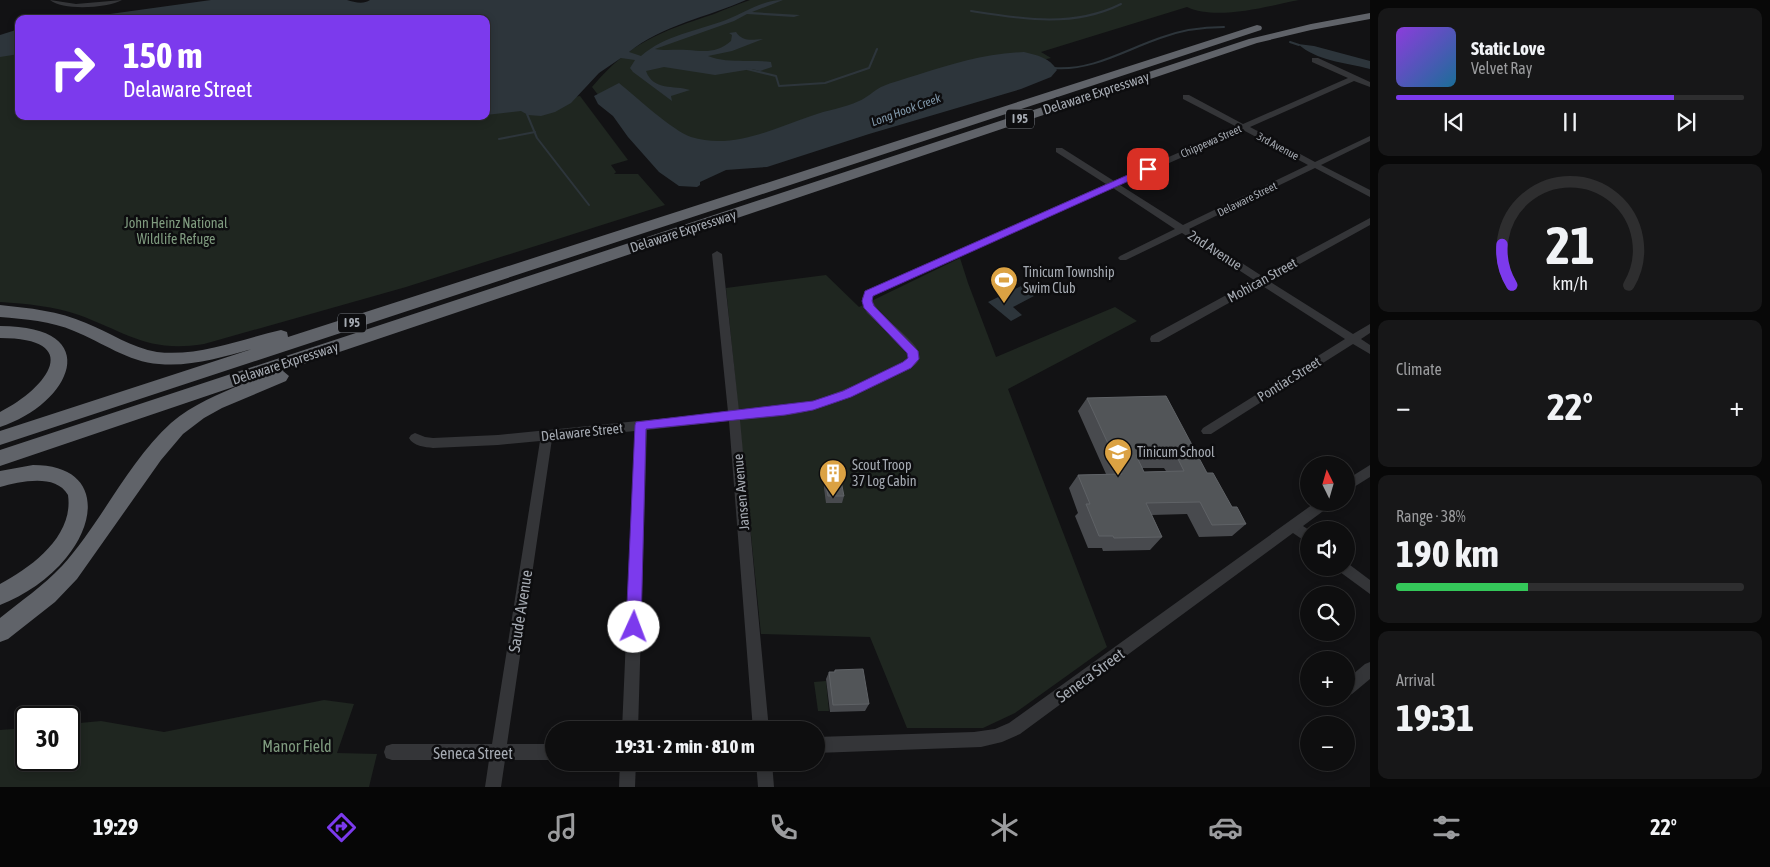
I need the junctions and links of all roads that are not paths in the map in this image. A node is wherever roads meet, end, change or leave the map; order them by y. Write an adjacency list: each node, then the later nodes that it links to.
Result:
1 (53, 0): 2 (street)
2 (119, 0)
3 (1370, 6): 15 (highway, Delaware Expressway / I 95)
4 (1370, 16): 18 (highway, Delaware Expressway / I 95)
5 (1315, 60): 6 (street)
6 (1354, 78): 7 (street); 9 (street, Chippewa Street)
7 (1370, 85)
8 (1186, 97): 9 (street, 3rd Avenue)
9 (1243, 127): 12 (street, 3rd Avenue); 13 (street, Chippewa Street)
10 (1370, 138): 12 (street, Delaware Street)
11 (1060, 150): 13 (street, 2nd Avenue)
12 (1315, 165): 14 (street, 3rd Avenue); 17 (street, Delaware Street)
13 (1113, 184): 17 (street, 2nd Avenue); 19 (street, Chippewa Street)
14 (1370, 194)
15 (704, 208): 26 (highway); 37 (highway, Delaware Expressway / I 95)
16 (1370, 221): 22 (street, Mohican Street)
17 (1183, 230): 21 (street, Delaware Street); 22 (street, 2nd Avenue)
18 (673, 235): 30 (highway); 39 (highway, Delaware Expressway / I 95)
19 (958, 253): 31 (street, Delaware Street)
20 (717, 254): 31 (street, Jansen Avenue)
21 (1122, 258)
22 (1262, 280): 27 (street, Mohican Street); 28 (street, 2nd Avenue)
23 (0, 311): 26 (highway)
24 (1370, 328): 28 (street, Pontiac Street)
25 (0, 332): 32 (highway)
26 (281, 336): 34 (highway)
27 (1155, 339)
28 (1353, 339): 29 (street, 2nd Avenue); 35 (street, Pontiac Street)
29 (1370, 350)
30 (280, 376): 40 (highway); 50 (highway)
31 (734, 416): 33 (street, Delaware Street); 54 (street, Jansen Avenue)
32 (0, 420)
33 (640, 425): 36 (street, Delaware Street); 53 (street)
34 (0, 426)
35 (1208, 431)
36 (547, 435): 38 (street, Delaware Street); 58 (street, Saude Avenue)
37 (0, 438)
38 (415, 438)
39 (0, 458)
40 (0, 470)
41 (1370, 470): 43 (street)
42 (0, 479): 49 (highway)
43 (1355, 481)
44 (1314, 511): 45 (street, Seneca Street)
45 (1294, 526): 46 (street); 55 (street, Seneca Street)
46 (1300, 531)
47 (1355, 576): 48 (street)
48 (1370, 588)
49 (0, 596)
50 (0, 631)
51 (1370, 669): 52 (street)
52 (1355, 682)
53 (630, 721)
54 (760, 721)
55 (825, 745)
56 (392, 752): 58 (street, Seneca Street)
57 (545, 752): 58 (street, Seneca Street)
58 (498, 753): 61 (street, Saude Avenue)
59 (628, 771): 62 (street)
60 (765, 771): 63 (street)
61 (492, 787)
62 (627, 787)
63 (766, 787)

